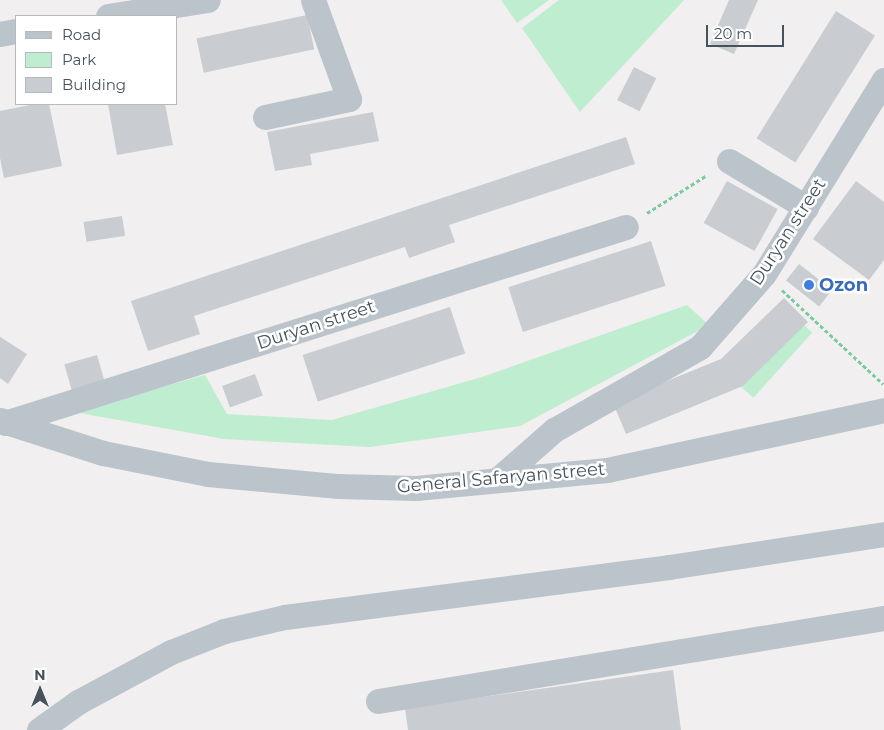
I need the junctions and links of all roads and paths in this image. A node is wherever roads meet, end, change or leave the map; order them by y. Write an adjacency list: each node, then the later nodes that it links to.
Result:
1 (208, 0): 3 (street)
2 (313, 0): 7 (street)
3 (114, 15)
4 (15, 31): 5 (street)
5 (0, 34)
6 (884, 80): 9 (street, Duryan street)
7 (265, 117)
8 (729, 161): 9 (street); 10 (path)
9 (806, 207): 11 (street, Duryan street)
10 (626, 227): 14 (street, Duryan street)
11 (764, 274): 12 (path); 15 (street, Duryan street)
12 (884, 385)
13 (884, 410): 15 (street, General Safaryan street)
14 (3, 422): 15 (street, General Safaryan street)
15 (497, 480)
16 (884, 534): 19 (street)
17 (884, 618): 18 (street)
18 (378, 701)
19 (39, 730)

